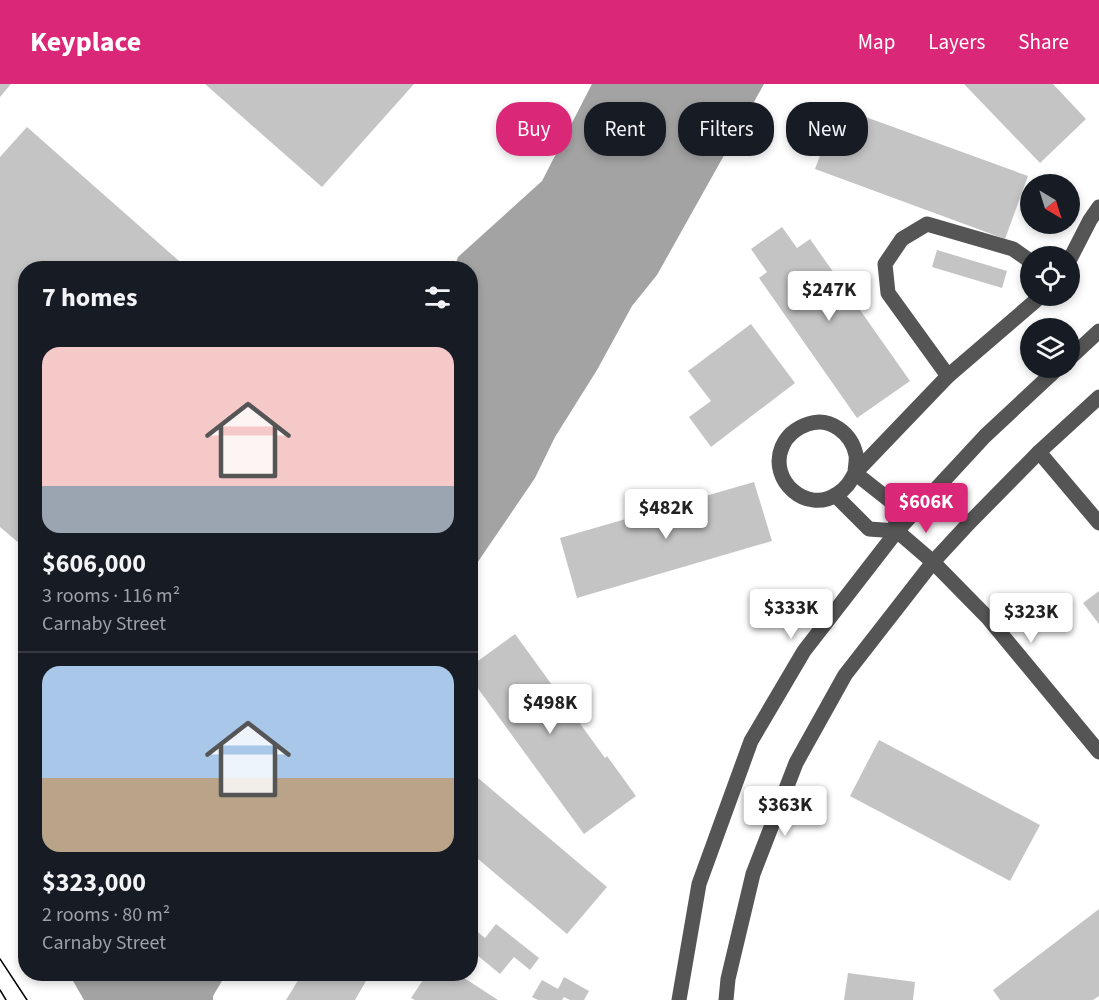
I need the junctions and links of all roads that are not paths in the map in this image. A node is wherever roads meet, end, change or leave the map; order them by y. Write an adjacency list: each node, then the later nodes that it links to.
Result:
1 (1099, 207): 2 (street)
2 (1077, 246)
3 (1020, 254): 7 (street)
4 (1029, 306): 7 (street)
5 (1099, 331): 6 (street)
6 (1080, 349)
7 (948, 376): 11 (street)
8 (1047, 378): 14 (street)
9 (1099, 397): 10 (street)
10 (1039, 452): 13 (street); 15 (street)
11 (855, 473): 12 (street); 12 (street); 14 (street)
12 (836, 496): 14 (street)
13 (1099, 523)
14 (897, 531): 15 (street); 17 (street)
15 (933, 562): 16 (street); 18 (street)
16 (1099, 752)
17 (679, 1000)
18 (726, 1000)

